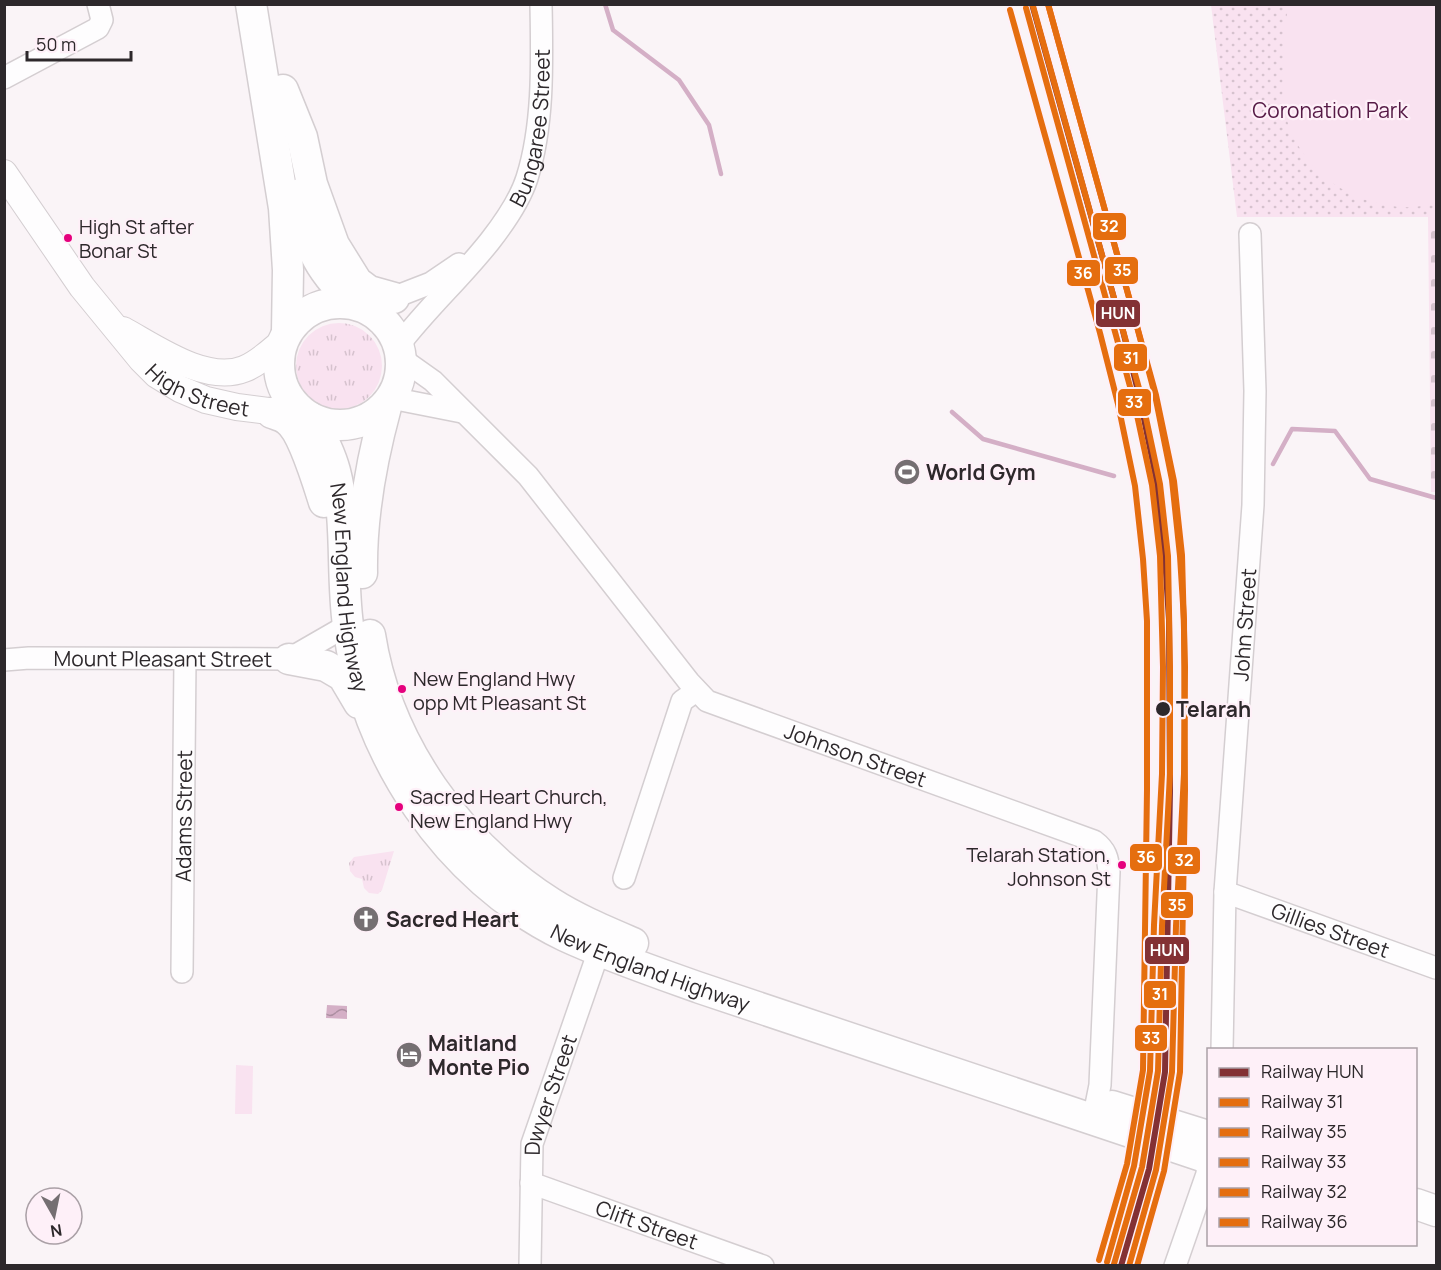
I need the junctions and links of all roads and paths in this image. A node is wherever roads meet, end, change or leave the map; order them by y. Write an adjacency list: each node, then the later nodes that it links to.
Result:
1 (99, 4): 5 (street)
2 (251, 4): 13 (highway)
3 (270, 4): 6 (highway)
4 (541, 4): 9 (street, Bungaree Street)
5 (4, 78)
6 (283, 90): 10 (highway); 11 (highway)
7 (4, 172): 12 (main road, High Street)
8 (1250, 234): 27 (street, John Street)
9 (491, 240): 10 (street, Bungaree Street); 14 (street, Bungaree Street)
10 (394, 298): 11 (street, Bungaree Street)
11 (357, 305): 13 (highway); 14 (highway)
12 (115, 325): 13 (main road, High Street); 17 (main road, High Street)
13 (284, 337): 18 (highway)
14 (400, 352): 15 (highway); 16 (street, Johnson Street)
15 (389, 403): 16 (street); 18 (highway); 28 (highway, New England Highway)
16 (462, 412): 24 (street, Johnson Street)
17 (273, 413): 18 (main road, High Street); 19 (highway)
18 (308, 416): 19 (highway, New England Highway)
19 (345, 589): 20 (highway, New England Highway)
20 (348, 625): 22 (street, Mount Pleasant Street); 25 (highway, New England Highway)
21 (185, 659): 22 (street, Mount Pleasant Street); 23 (street, Mount Pleasant Street); 30 (street, Adams Street)
22 (289, 659): 25 (highway)
23 (4, 660)
24 (696, 691): 26 (street); 32 (street, Johnson Street)
25 (379, 737): 28 (highway, New England Highway)
26 (624, 878)
27 (1225, 892): 29 (street, Gillies Street); 31 (street, John Street)
28 (603, 941): 32 (highway, New England Highway); 34 (street, Dwyer Street)
29 (1437, 968)
30 (182, 972)
31 (1222, 1048)
32 (1095, 1110): 33 (highway, New England Highway)
33 (1202, 1148): 41 (street)
34 (531, 1183): 39 (street, Dwyer Street); 40 (street, Clift Street)
35 (1417, 1204): 36 (highway)
36 (1437, 1211)
37 (1417, 1225): 38 (highway)
38 (1437, 1232)
39 (530, 1266)
40 (764, 1266)
41 (1175, 1266)

